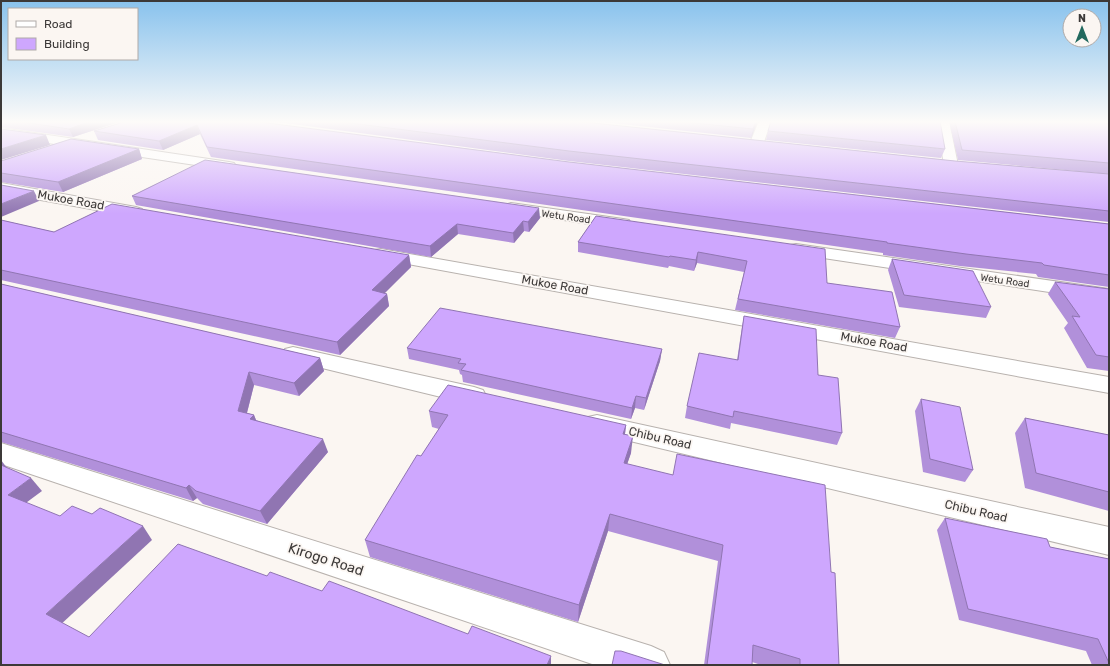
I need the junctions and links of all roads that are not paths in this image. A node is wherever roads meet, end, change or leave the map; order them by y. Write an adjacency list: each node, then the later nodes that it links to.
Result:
1 (133, 152): 6 (street)
2 (949, 152): 4 (street)
3 (935, 163): 4 (street)
4 (951, 165): 5 (street)
5 (965, 166)
6 (243, 168)
7 (1, 188): 9 (street, Mukoe Road)
8 (495, 205): 10 (street, Wetu Road)
9 (149, 214)
10 (637, 226)
11 (778, 247): 13 (street, Wetu Road)
12 (368, 252): 15 (street, Mukoe Road)
13 (1109, 295)
14 (272, 350): 16 (street)
15 (1109, 385)
16 (497, 401)
17 (574, 419): 19 (street, Chibu Road)
18 (1, 453): 20 (street, Kirogo Road)
19 (1109, 541)
20 (651, 665)

